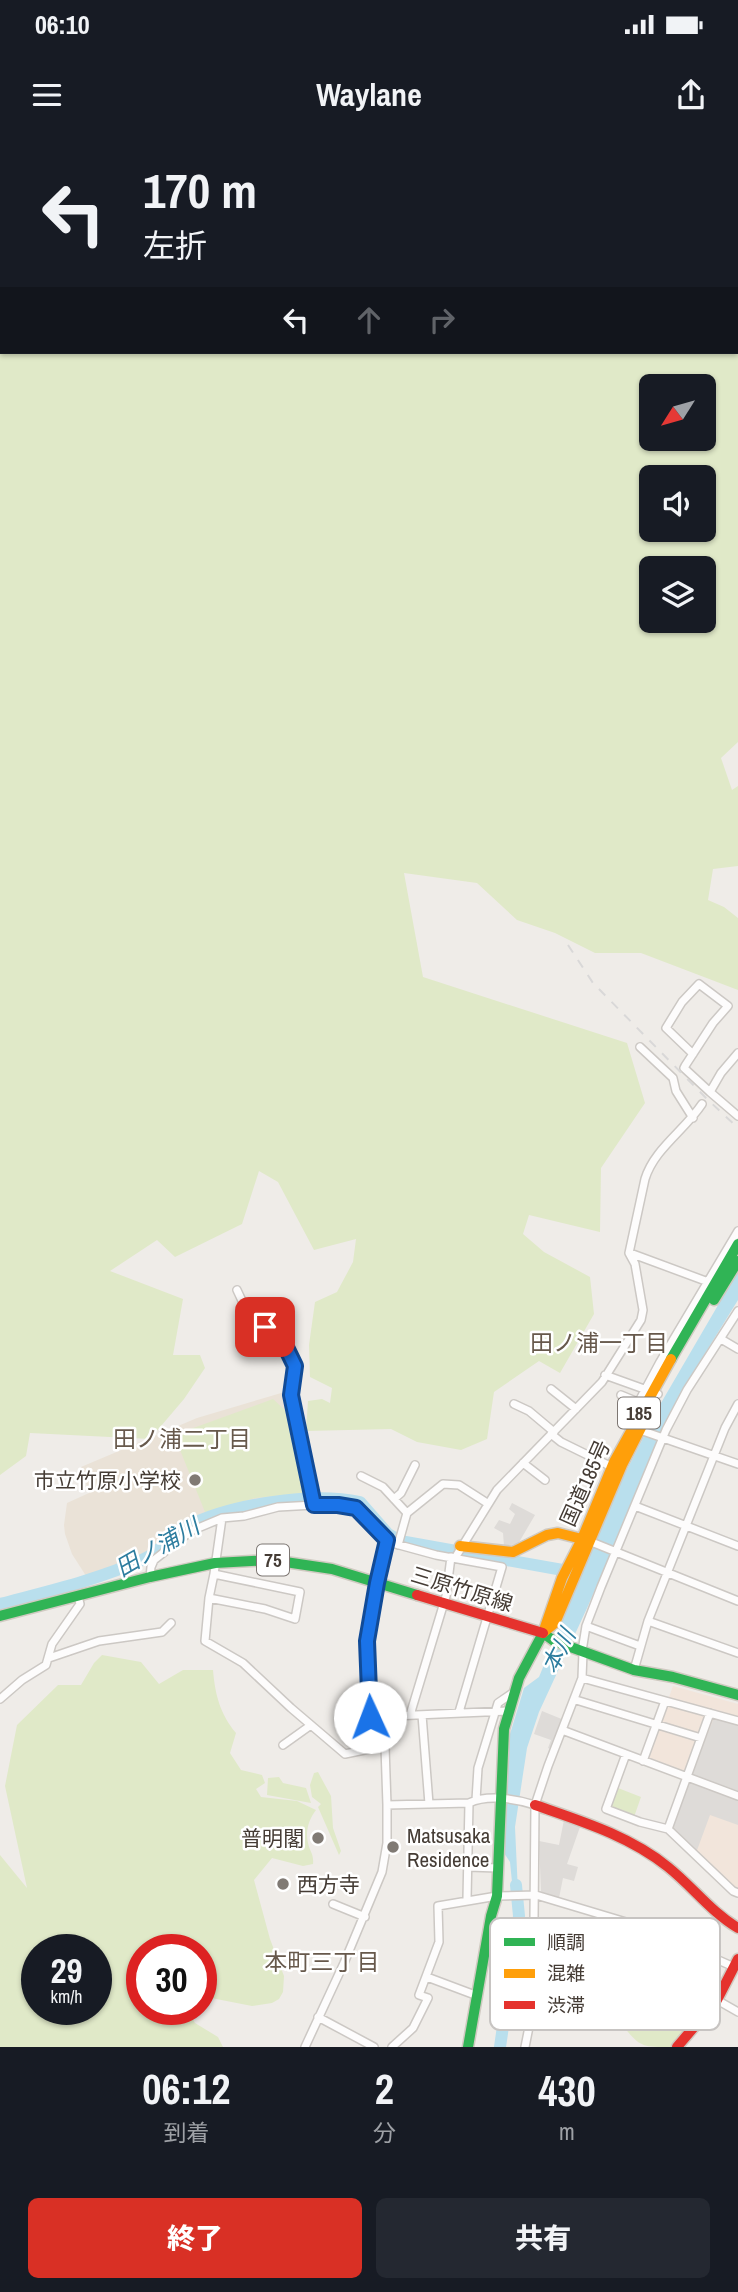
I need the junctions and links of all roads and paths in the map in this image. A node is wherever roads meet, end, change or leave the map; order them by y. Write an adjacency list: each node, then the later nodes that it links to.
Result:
1 (640, 1047): 7 (street)
2 (738, 1053): 4 (street)
3 (693, 1054): 3 (street); 4 (street)
4 (710, 1092): 6 (street)
5 (702, 1104): 7 (street)
6 (738, 1116)
7 (693, 1118): 10 (street)
8 (738, 1231): 13 (street)
9 (738, 1244): 12 (main road, 国道185号 / 185)
10 (629, 1252): 13 (street); 18 (street)
11 (738, 1261): 12 (main road, 国道185号 / 185)
12 (727, 1271): 13 (main road, 国道185号 / 185); 20 (main road, 国道185号 / 185)
13 (710, 1283): 20 (main road, 国道185号 / 185)
14 (237, 1290): 37 (street)
15 (738, 1311): 16 (street)
16 (721, 1339): 17 (street); 28 (street)
17 (738, 1349)
18 (605, 1375): 20 (street); 25 (street)
19 (551, 1389): 25 (street)
20 (651, 1392): 22 (street); 26 (main road, 国道185号 / 185)
21 (621, 1395): 22 (street)
22 (638, 1402): 26 (street)
23 (513, 1404): 27 (street)
24 (737, 1407): 29 (street)
25 (576, 1409): 27 (street)
26 (637, 1427): 28 (street); 33 (main road, 国道185号 / 185); 44 (main road, 国道185号 / 185)
27 (553, 1433): 30 (street); 33 (street)
28 (661, 1439): 29 (street); 39 (street)
29 (715, 1456): 31 (street); 42 (street)
30 (523, 1463): 35 (street); 38 (street)
31 (738, 1464)
32 (415, 1465): 36 (street)
33 (612, 1467): 44 (main road, 国道185号 / 185)
34 (361, 1476): 36 (street)
35 (545, 1480)
36 (394, 1499): 40 (street)
37 (313, 1501): 41 (street); 43 (street)
38 (487, 1503): 40 (street); 48 (street)
39 (635, 1506): 42 (street); 47 (street)
40 (407, 1513): 45 (street)
41 (222, 1518): 49 (street); 51 (street)
42 (686, 1527): 46 (street); 50 (street)
43 (387, 1540): 45 (street); 52 (street)
44 (588, 1541): 47 (street); 48 (main road); 62 (main road, 国道185号 / 185)
45 (398, 1545): 48 (street)
46 (738, 1546)
47 (613, 1551): 50 (street); 61 (street)
48 (456, 1553): 56 (street); 58 (street)
49 (214, 1568): 51 (main road, 三原竹原線 / 75); 52 (main road, 三原竹原線 / 75); 54 (street); 54 (street)
50 (668, 1574): 55 (street); 59 (street)
51 (150, 1577): 53 (main road, 三原竹原線 / 75)
52 (377, 1583): 56 (main road, 三原竹原線 / 75); 81 (street)
53 (78, 1596): 57 (main road, 三原竹原線 / 75); 66 (street)
54 (209, 1598): 84 (street)
55 (738, 1601)
56 (443, 1604): 58 (main road, 三原竹原線 / 75); 79 (street)
57 (0, 1616)
58 (487, 1617): 62 (main road, 三原竹原線 / 75); 76 (street)
59 (648, 1621): 63 (street); 65 (street)
60 (171, 1623): 66 (street)
61 (586, 1626): 63 (street); 64 (street)
62 (543, 1633): 64 (main road); 70 (main road, 国道185号)
63 (640, 1646): 67 (street)
64 (578, 1647): 67 (main road); 68 (street)
65 (737, 1650)
66 (49, 1658): 72 (street)
67 (635, 1665): 69 (main road); 71 (main road)
68 (582, 1678): 73 (street); 74 (street)
69 (738, 1686)
70 (514, 1692): 75 (main road, 国道185号); 77 (street)
71 (738, 1695)
72 (0, 1699)
73 (576, 1700): 83 (street); 85 (street)
74 (665, 1701): 78 (street); 83 (street)
75 (508, 1711): 77 (street); 93 (main road, 国道185号)
76 (459, 1712): 77 (street); 80 (street)
77 (495, 1712): 94 (street)
78 (710, 1713): 82 (street); 86 (street)
79 (410, 1715): 80 (street); 81 (street)
80 (422, 1715): 95 (street)
81 (384, 1717): 88 (street)
82 (738, 1721)
83 (657, 1724): 86 (street); 90 (street)
84 (311, 1725): 87 (street); 88 (street)
85 (562, 1730): 89 (street); 97 (street)
86 (701, 1738): 91 (street)
87 (283, 1745)
88 (384, 1746): 96 (street)
89 (626, 1754): 90 (street); 98 (street)
90 (643, 1761): 91 (street)
91 (687, 1777): 92 (street); 98 (street)
92 (738, 1796)
93 (503, 1800): 94 (street); 97 (street); 100 (main road, 国道185号)
94 (472, 1801): 95 (street); 99 (street)
95 (429, 1804): 96 (street)
96 (387, 1805): 106 (street)
97 (536, 1805): 102 (street); 111 (main road)
98 (668, 1829): 101 (street)
99 (468, 1867): 100 (street); 104 (street)
100 (498, 1868): 103 (main road, 国道185号)
101 (738, 1893)
102 (536, 1895): 103 (street); 108 (street); 109 (street)
103 (497, 1896): 104 (street); 107 (main road, 国道185号)
104 (467, 1899): 113 (street)
105 (334, 1904): 106 (street)
106 (365, 1917): 118 (street)
107 (491, 1918)
108 (534, 1918)
109 (613, 1918)
110 (490, 1921): 115 (main road, 国道185号)
111 (738, 1928)
112 (736, 1963): 114 (main road)
113 (427, 1977): 115 (street); 122 (street)
114 (720, 1994)
115 (475, 1995): 123 (main road, 国道185号)
116 (720, 2002): 117 (street)
117 (738, 2012)
118 (318, 2017): 120 (street); 121 (street)
119 (691, 2030): 124 (main road)
120 (305, 2047)
121 (374, 2047)
122 (392, 2047)
123 (468, 2047)
124 (677, 2047)

